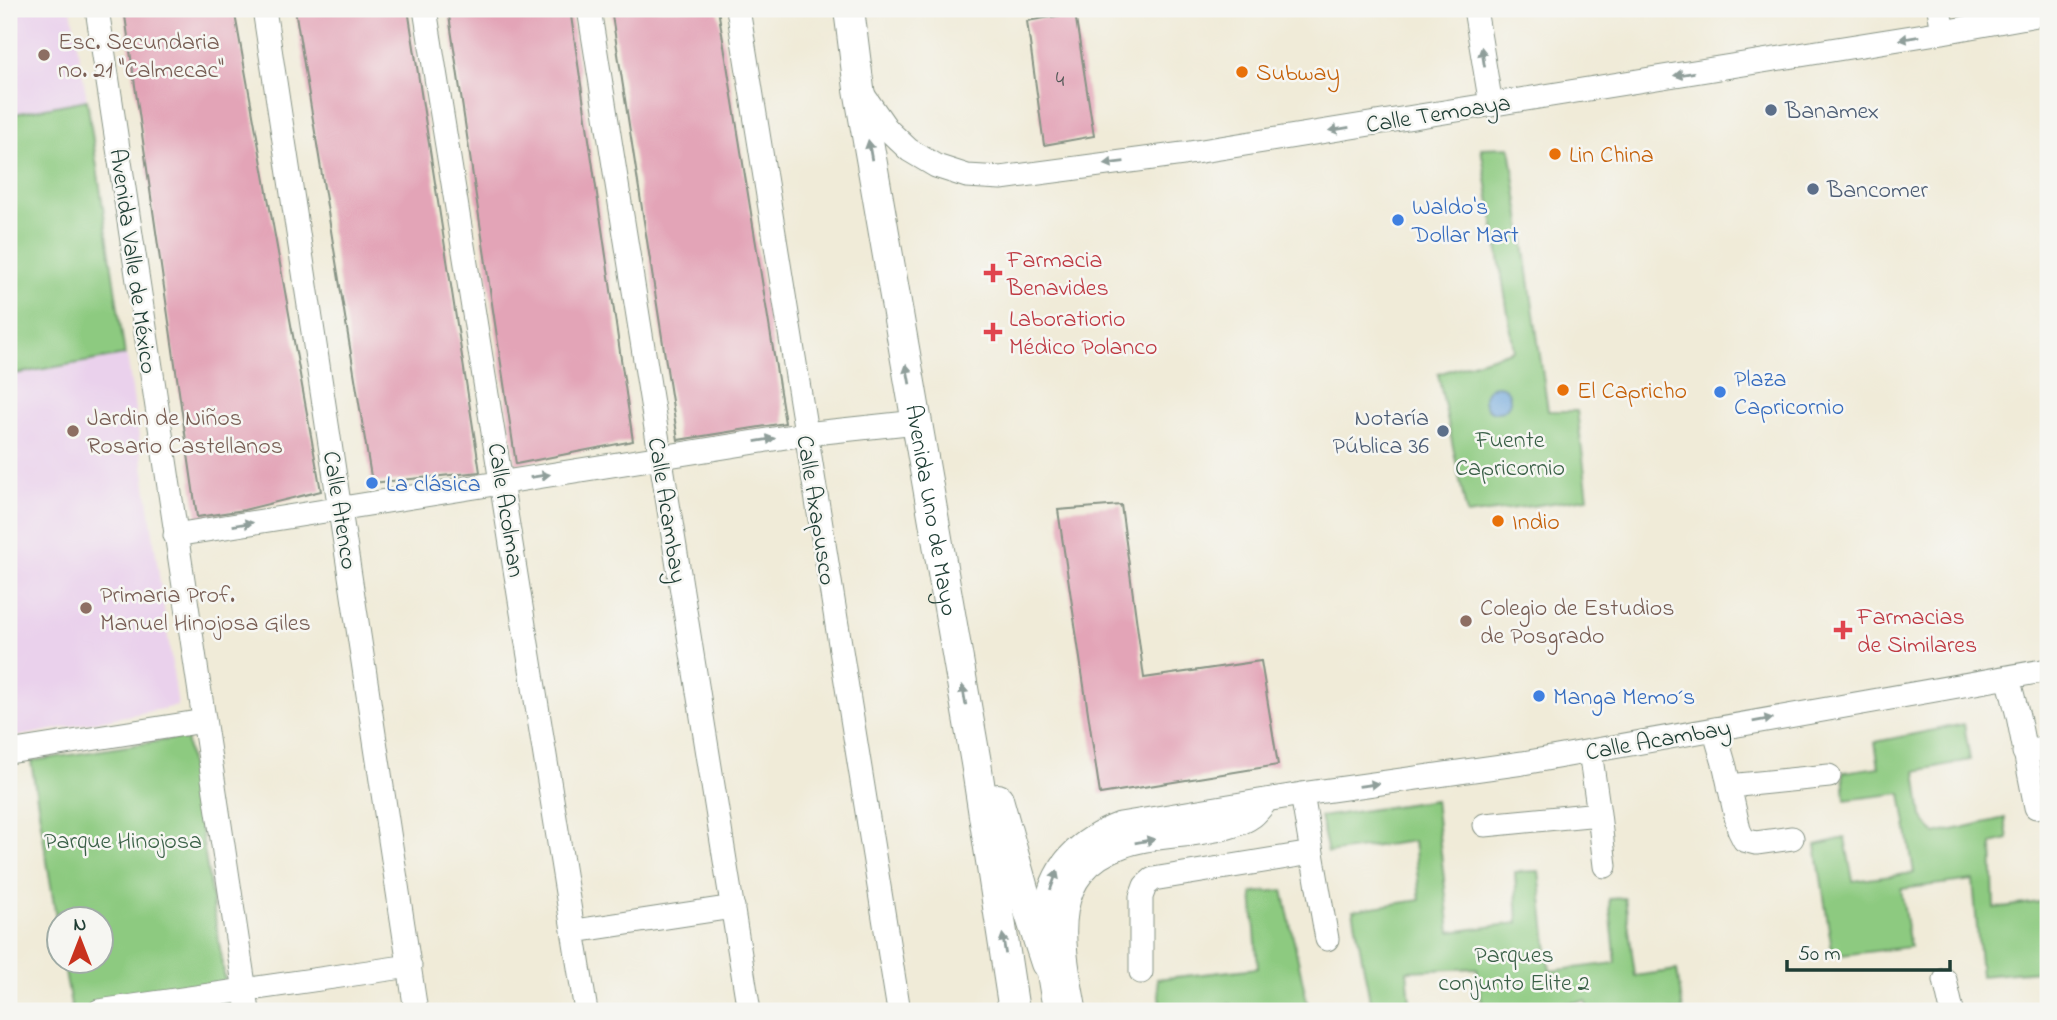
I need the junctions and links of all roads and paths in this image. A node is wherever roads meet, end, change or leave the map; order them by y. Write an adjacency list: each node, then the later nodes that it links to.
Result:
1 (97, 9): 18 (street, Avenida Valle de México)
2 (264, 9): 17 (street, Calle Atenco)
3 (425, 9): 16 (street, Calle Acolman)
4 (589, 9): 15 (street, Calle Acambay)
5 (738, 9): 14 (street, Calle Axapusco)
6 (849, 9): 11 (main road, Avenida Uno de Mayo)
7 (1475, 9): 12 (street, one-way to 7)
8 (1939, 9): 10 (street)
9 (2048, 13): 10 (street, Calle Temoaya)
10 (1943, 32): 12 (street, Calle Temoaya, one-way to 12)
11 (859, 89): 12 (street, Calle Temoaya, one-way to 11); 13 (main road, Avenida Uno de Mayo, one-way to 11)
12 (1490, 105)
13 (917, 422): 14 (street); 22 (main road, Avenida Uno de Mayo, one-way to 13)
14 (805, 434): 15 (street, one-way to 14); 51 (street, Calle Axapusco)
15 (659, 457): 16 (street, one-way to 15); 38 (street, Calle Acambay)
16 (503, 482): 17 (street); 39 (street, Calle Acolman)
17 (341, 508): 18 (street, one-way to 17); 42 (street, Calle Atenco)
18 (176, 535): 21 (street, Avenida Valle de México)
19 (2048, 670): 20 (street, Calle Acambay)
20 (2008, 677): 23 (street, Calle Acambay, one-way to 20); 27 (street)
21 (204, 721): 26 (street); 45 (street, Avenida Valle de México)
22 (971, 729): 41 (main road); 52 (main road, Avenida Uno de Mayo, one-way to 22)
23 (1714, 729): 25 (street, Calle Acambay); 29 (street)
24 (2048, 748): 27 (street)
25 (1590, 751): 30 (street, Calle Acambay, one-way to 25); 33 (street)
26 (9, 752)
27 (2024, 752): 32 (street)
28 (1829, 776): 29 (street)
29 (1729, 786): 35 (street)
30 (1301, 794): 31 (street, Calle Acambay); 36 (street)
31 (1267, 800): 41 (street, Calle Acambay, one-way to 31); 53 (street, Calle Acambay, one-way to 31)
32 (2036, 807)
33 (1599, 814): 34 (street); 37 (street)
34 (1485, 825)
35 (1792, 838)
36 (1312, 853): 40 (street); 43 (street)
37 (1605, 866)
38 (733, 907): 39 (street); 50 (street, Calle Acambay)
39 (575, 931): 49 (street, Calle Acolman)
40 (1327, 939)
41 (1046, 963): 46 (street, Calle Acambay)
42 (410, 966): 45 (street); 48 (street, Calle Atenco)
43 (1142, 972)
44 (1945, 980): 54 (street)
45 (247, 1001): 47 (street)
46 (1053, 1004)
47 (99, 1011)
48 (416, 1011)
49 (586, 1011)
50 (749, 1011)
51 (899, 1011)
52 (1014, 1011)
53 (1075, 1011)
54 (1952, 1011)

